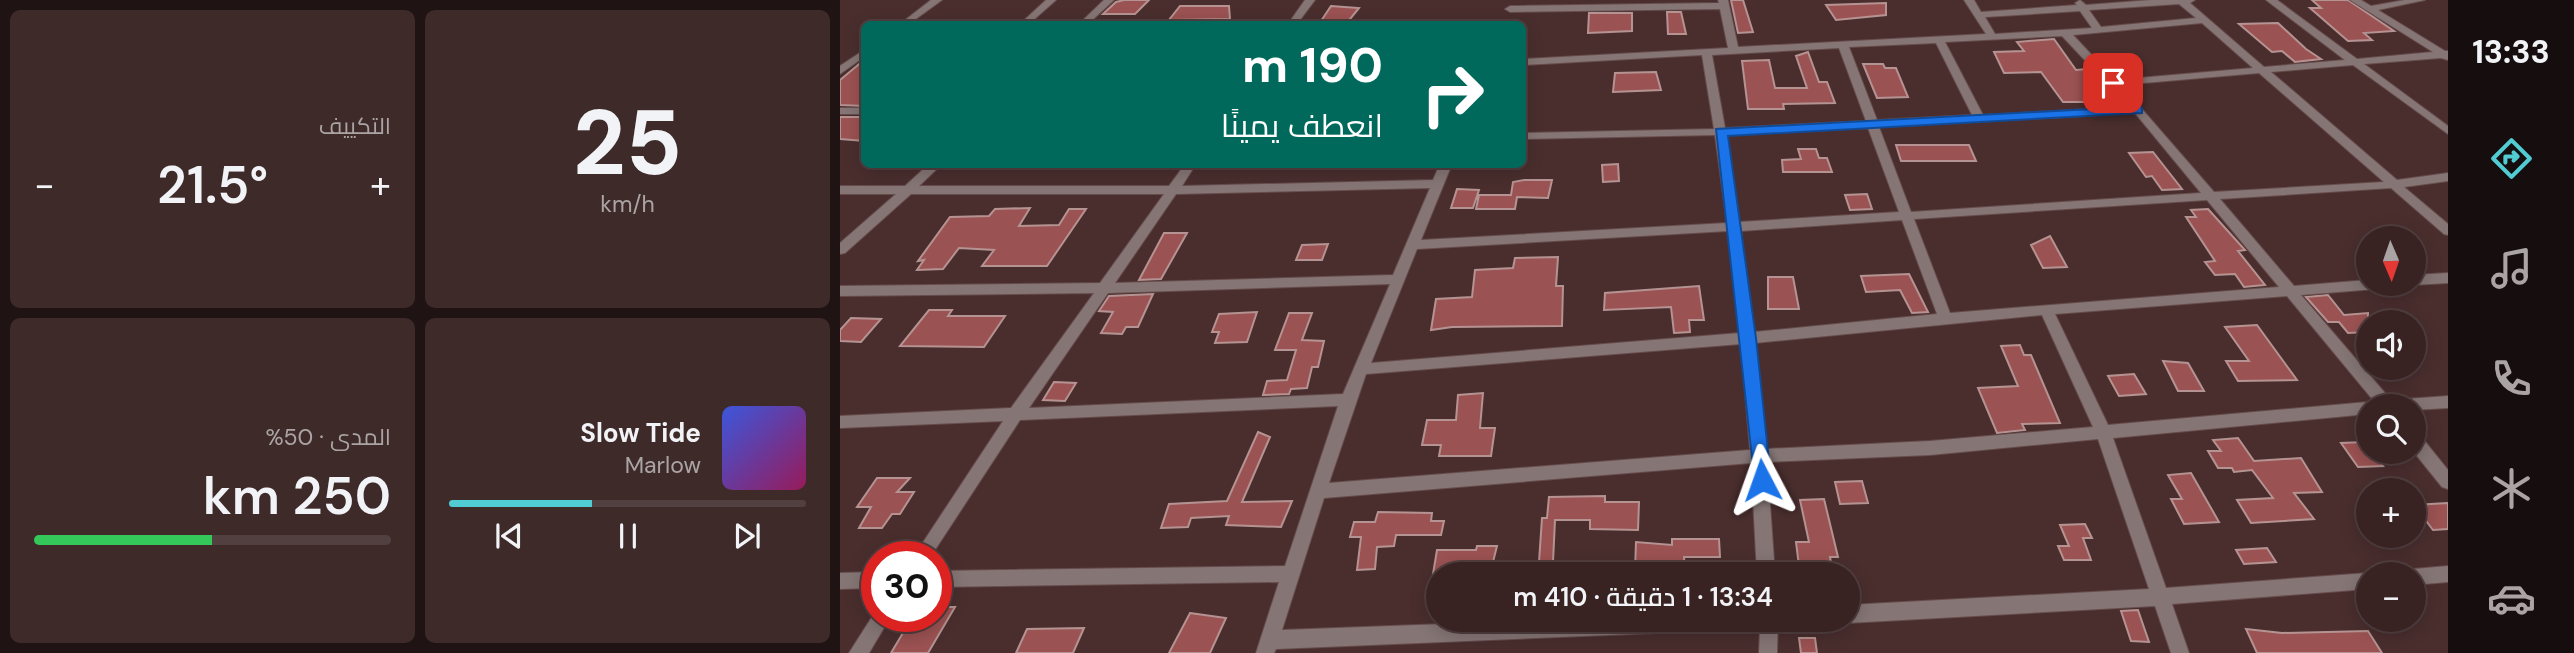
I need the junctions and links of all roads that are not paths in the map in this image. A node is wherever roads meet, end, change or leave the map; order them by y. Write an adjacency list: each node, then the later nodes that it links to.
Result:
1 (937, 0): 17 (street)
2 (1051, 0): 18 (street)
3 (1109, 0): 19 (street)
4 (1310, 0): 20 (street)
5 (1969, 0): 15 (street)
6 (2194, 0): 10 (street)
7 (2271, 0): 33 (street)
8 (2355, 0): 14 (street)
9 (2420, 0): 14 (street)
10 (2182, 1): 12 (street); 16 (street)
11 (1724, 3): 13 (street); 26 (street)
12 (2082, 5): 15 (street); 21 (street)
13 (1510, 9)
14 (2371, 9): 29 (street)
15 (1979, 15): 23 (street)
16 (2203, 20): 21 (street); 34 (street)
17 (908, 21)
18 (1027, 21)
19 (1086, 21)
20 (1294, 21)
21 (2098, 30): 22 (street)
22 (2065, 33): 23 (street); 36 (street)
23 (1993, 38): 24 (street)
24 (1940, 42): 25 (street); 40 (street)
25 (1844, 47): 26 (street); 41 (street)
26 (1734, 52): 27 (street)
27 (1707, 53): 32 (street); 43 (street)
28 (861, 55): 31 (street)
29 (2447, 56): 33 (street)
30 (840, 61): 31 (street)
31 (853, 62): 35 (street)
32 (1526, 62)
33 (2358, 64): 34 (street); 42 (street)
34 (2262, 70): 36 (street); 50 (street)
35 (840, 71)
36 (2113, 83): 37 (street)
37 (2138, 110): 40 (street); 54 (street)
38 (840, 111): 39 (street)
39 (861, 111)
40 (1979, 118): 41 (street)
41 (1872, 126): 43 (street); 55 (street)
42 (2448, 131)
43 (1721, 132): 44 (street); 56 (street)
44 (1526, 136)
45 (933, 168): 51 (street)
46 (1188, 168): 53 (street)
47 (1444, 168): 49 (street)
48 (2448, 177): 50 (street)
49 (1438, 184): 53 (street); 58 (street)
50 (2396, 186): 54 (street); 57 (street)
51 (913, 188): 52 (street); 53 (street); 59 (street)
52 (840, 190)
53 (1173, 190): 64 (street)
54 (2208, 194): 55 (street); 66 (street)
55 (1908, 216): 56 (street); 68 (street)
56 (1735, 229): 58 (street); 69 (street)
57 (2448, 231)
58 (1413, 245): 61 (street)
59 (840, 250)
60 (2448, 278): 62 (street)
61 (1399, 279): 64 (street); 70 (street)
62 (2426, 279)
63 (2356, 286): 66 (street)
64 (1103, 288): 65 (street); 76 (street)
65 (840, 291)
66 (2291, 291): 67 (street); 71 (street)
67 (2046, 309): 68 (street); 78 (street)
68 (1945, 318): 69 (street)
69 (1748, 338): 70 (street); 80 (street)
70 (1361, 369): 72 (street)
71 (2376, 394)
72 (1348, 400): 76 (street); 82 (street)
73 (2448, 402): 74 (street)
74 (2426, 403)
75 (2356, 409): 78 (street)
76 (1016, 414): 77 (street); 83 (street)
77 (840, 422)
78 (2104, 433): 80 (street); 92 (street)
79 (2426, 455): 81 (street)
80 (1760, 456): 82 (street); 84 (street)
81 (2448, 482)
82 (1320, 491): 85 (street)
83 (932, 541)
84 (1765, 562)
85 (1292, 574): 88 (street); 97 (street)
86 (2448, 574): 87 (street)
87 (2426, 576)
88 (952, 579)
89 (861, 580): 90 (street)
90 (840, 581)
91 (2356, 581): 92 (street)
92 (2159, 597): 93 (street); 100 (street)
93 (1860, 613)
94 (872, 632): 98 (street)
95 (1538, 632): 97 (street)
96 (1769, 632): 99 (street)
97 (1267, 647)
98 (858, 653)
99 (1768, 653)
100 (2180, 653)

